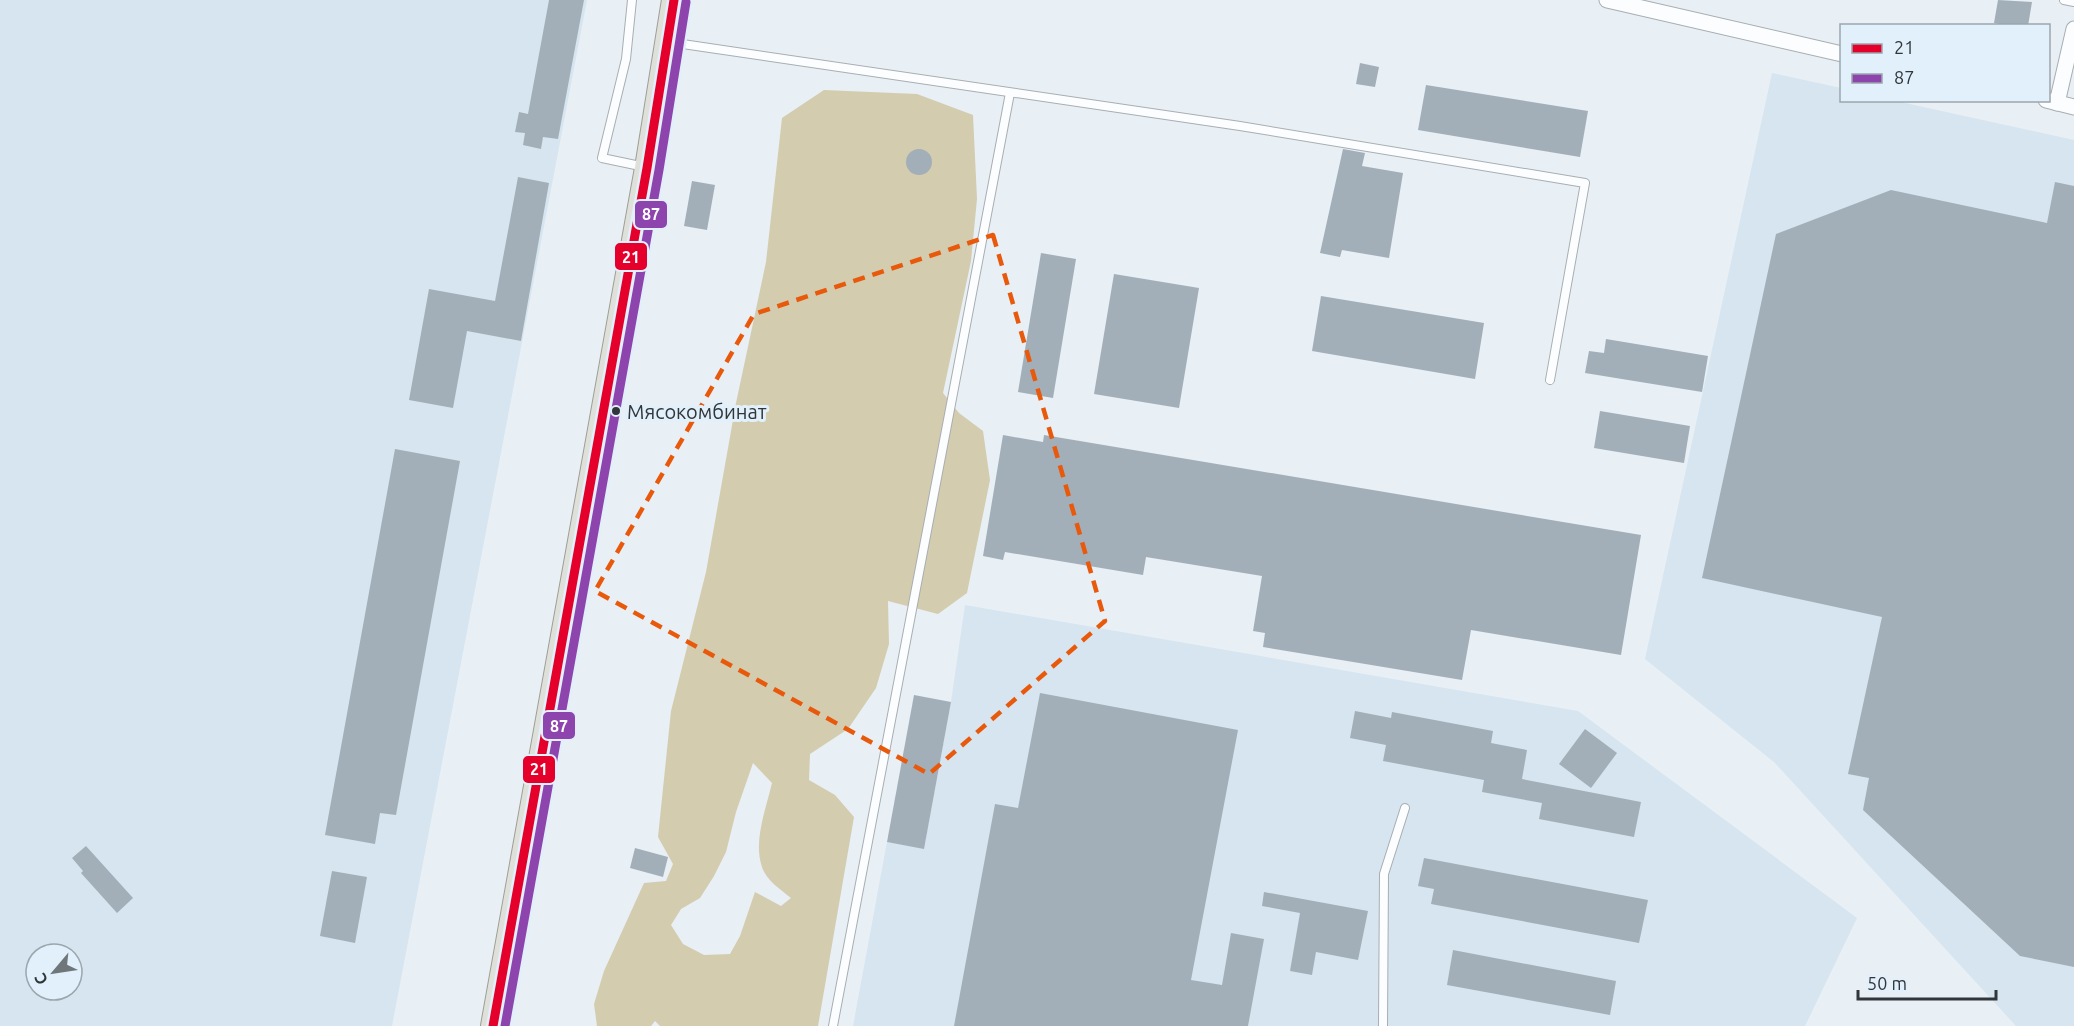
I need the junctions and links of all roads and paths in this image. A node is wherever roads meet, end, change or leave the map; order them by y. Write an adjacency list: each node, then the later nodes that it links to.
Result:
1 (632, 0): 13 (lane)
2 (674, 0): 7 (main road)
3 (2064, 0): 5 (lane)
4 (1613, 1): 9 (street)
5 (2074, 2)
6 (2074, 28): 8 (street)
7 (666, 42): 10 (lane); 13 (main road)
8 (2072, 46): 11 (street)
9 (1840, 54)
10 (1010, 93): 14 (lane); 17 (lane)
11 (2051, 102): 12 (street)
12 (2074, 107)
13 (647, 168): 16 (main road)
14 (1550, 380)
15 (1405, 808): 18 (lane)
16 (493, 1026)
17 (833, 1026)
18 (1383, 1026)

